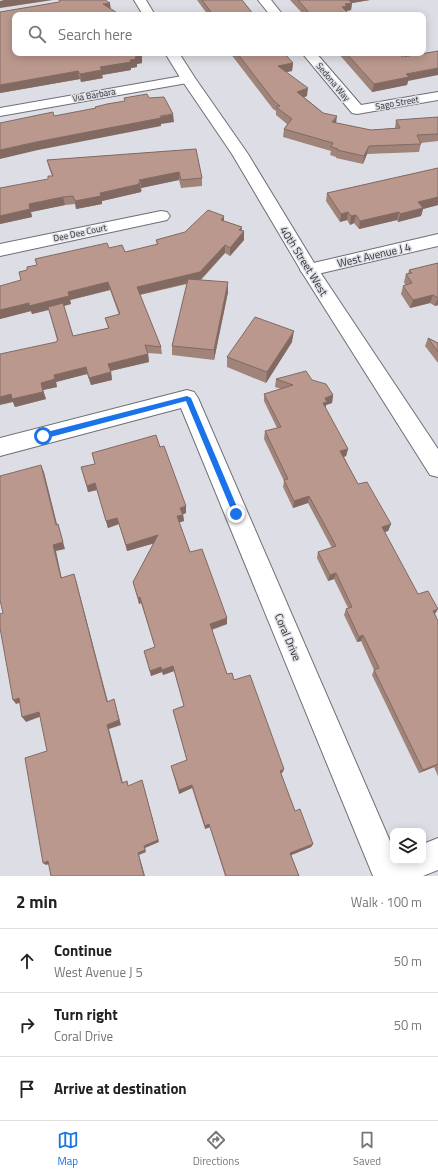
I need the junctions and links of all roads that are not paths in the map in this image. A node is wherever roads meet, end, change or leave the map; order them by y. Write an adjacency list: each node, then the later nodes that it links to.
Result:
1 (140, 0): 3 (street)
2 (264, 0): 4 (street)
3 (147, 12)
4 (274, 12)
5 (174, 56): 7 (street, 40th Street West)
6 (311, 56): 9 (street, Sedona Way)
7 (188, 79): 10 (street, Via Barbara); 14 (street, 40th Street West)
8 (438, 96): 9 (street, Sago Street)
9 (357, 110)
10 (0, 112)
11 (161, 216): 13 (street, Dee Dee Court)
12 (438, 240): 14 (street, West Avenue J 4)
13 (0, 250)
14 (309, 270): 16 (street, 40th Street West)
15 (0, 447): 20 (street, Coral Drive)
16 (438, 468)
17 (438, 854): 18 (street)
18 (426, 859)
19 (415, 864): 20 (street)
20 (389, 875)

